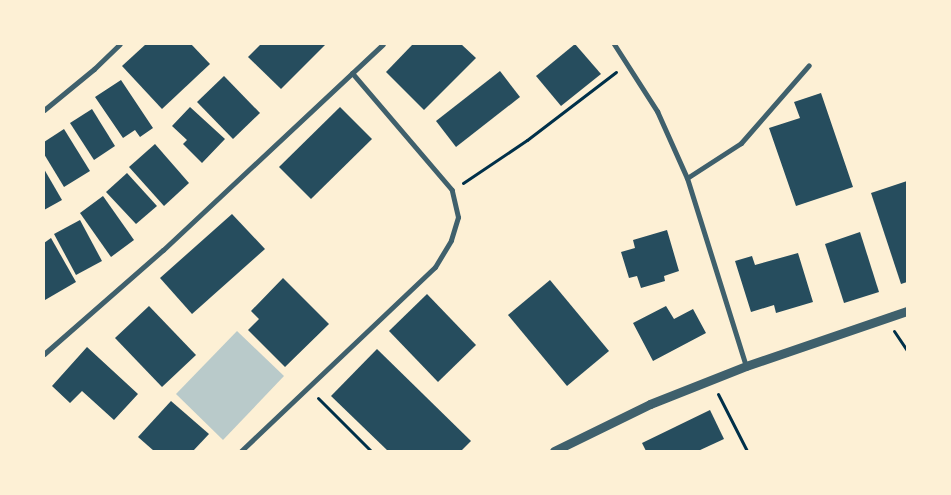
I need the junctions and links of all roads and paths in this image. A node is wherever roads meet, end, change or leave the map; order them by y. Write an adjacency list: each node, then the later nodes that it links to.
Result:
1 (120, 44): 7 (street)
2 (383, 44): 6 (street)
3 (614, 44): 4 (street)
4 (627, 63): 8 (street); 9 (path)
5 (809, 65): 8 (street)
6 (352, 73): 9 (street); 13 (street)
7 (44, 110)
8 (687, 178): 14 (street)
9 (452, 190): 16 (street)
10 (907, 311): 11 (street)
11 (885, 318): 12 (path); 14 (street)
12 (907, 350)
13 (44, 354)
14 (746, 366): 15 (street)
15 (711, 380): 19 (street); 20 (path)
16 (307, 386): 17 (street); 18 (path)
17 (241, 451)
18 (371, 451)
19 (554, 451)
20 (747, 451)

